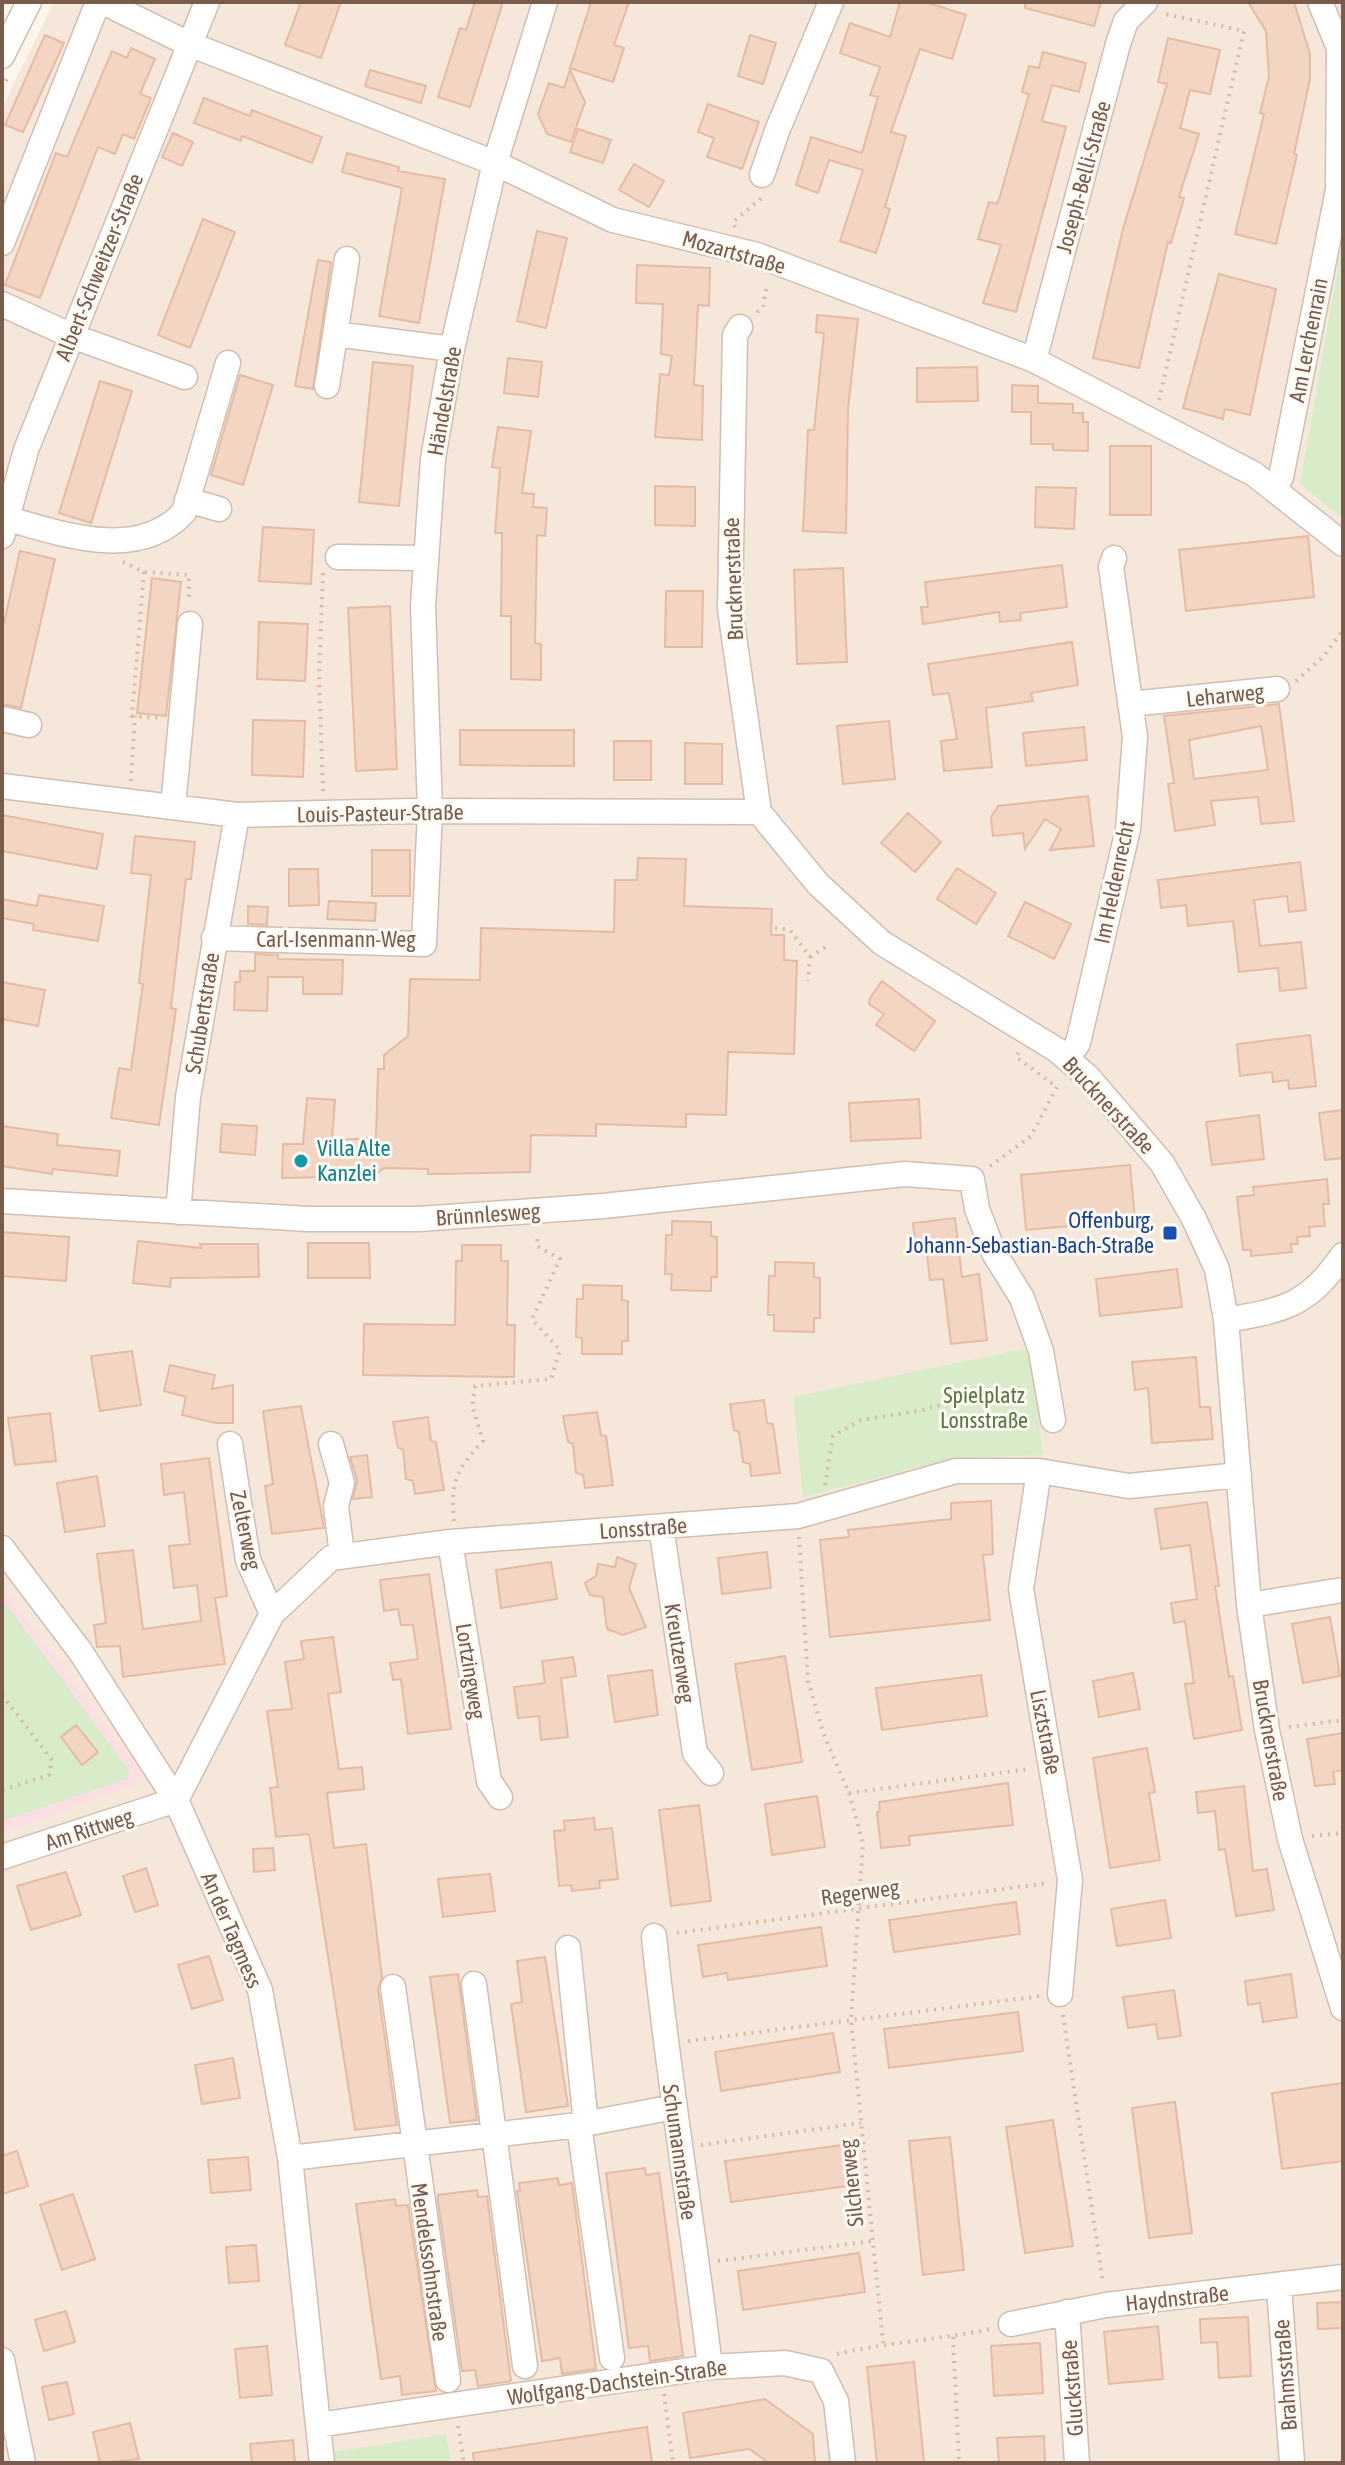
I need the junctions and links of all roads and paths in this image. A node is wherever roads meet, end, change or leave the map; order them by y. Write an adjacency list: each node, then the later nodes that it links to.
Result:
1 (29, 2): 9 (street)
2 (100, 2): 8 (street, Mozartstraße); 13 (street)
3 (207, 2): 8 (street, Albert-Schweitzer-Straße)
4 (545, 2): 10 (street, Händelstraße)
5 (831, 2): 11 (street)
6 (1320, 2): 26 (street, Am Lerchenrain)
7 (1151, 5): 21 (street, Joseph-Belli-Straße); 25 (path)
8 (189, 44): 10 (street, Mozartstraße); 19 (street, Albert-Schweitzer-Straße)
9 (2, 56)
10 (495, 163): 20 (street, Händelstraße); 21 (street, Mozartstraße)
11 (765, 181): 12 (path)
12 (736, 236)
13 (2, 243)
14 (347, 259): 18 (street)
15 (768, 283): 17 (path)
16 (2, 304): 19 (street)
17 (740, 327): 48 (street, Brucknerstraße)
18 (335, 334): 20 (street); 24 (street)
19 (72, 336): 23 (street); 29 (street, Albert-Schweitzer-Straße)
20 (452, 349): 33 (street, Händelstraße)
21 (1034, 360): 25 (street, Mozartstraße)
22 (228, 363): 27 (street)
23 (185, 377)
24 (327, 386)
25 (1154, 423): 26 (street, Mozartstraße)
26 (1275, 488): 31 (street, Mozartstraße)
27 (187, 500): 28 (street); 30 (street)
28 (219, 509)
29 (4, 524): 30 (street)
30 (105, 541): 35 (path)
31 (1343, 544)
32 (328, 558): 33 (street); 49 (path)
33 (425, 558): 47 (street, Händelstraße)
34 (1114, 558): 39 (street, Im Heldenrecht)
35 (144, 572): 36 (path); 40 (path)
36 (190, 624): 42 (street)
37 (1343, 630): 38 (path, Leharweg)
38 (1277, 689): 39 (street, Leharweg)
39 (1130, 704): 57 (street, Im Heldenrecht)
40 (135, 716): 42 (path); 45 (path)
41 (2, 719): 43 (street)
42 (183, 720): 46 (street)
43 (29, 725)
44 (2, 786): 45 (street, Louis-Pasteur-Straße)
45 (129, 802): 46 (street, Louis-Pasteur-Straße)
46 (173, 807): 50 (street, Louis-Pasteur-Straße)
47 (430, 811): 48 (street, Louis-Pasteur-Straße); 49 (street, Louis-Pasteur-Straße); 52 (street, Carl-Isenmann-Weg)
48 (759, 812): 57 (street, Brucknerstraße)
49 (325, 813): 50 (street, Louis-Pasteur-Straße)
50 (237, 815): 52 (street, Schubertstraße)
51 (775, 928): 54 (path)
52 (214, 938): 61 (street, Schubertstraße)
53 (827, 946): 54 (path)
54 (810, 957): 55 (path)
55 (808, 981)
56 (1016, 1057): 58 (path)
57 (1067, 1059): 63 (street, Brucknerstraße)
58 (972, 1179): 60 (street, Brünnlesweg); 64 (street)
59 (2, 1201): 61 (street, Brünnlesweg)
60 (540, 1210): 61 (street, Brünnlesweg); 73 (path)
61 (178, 1212)
62 (1343, 1255): 63 (street)
63 (1226, 1320): 69 (street, Brucknerstraße)
64 (1048, 1393): 65 (street); 70 (path)
65 (1053, 1420)
66 (230, 1444): 78 (street, Zelterweg)
67 (331, 1444): 75 (street)
68 (1039, 1471): 69 (street, Lonsstraße); 70 (street, Lonsstraße); 82 (street, Lisztstraße)
69 (1239, 1475): 77 (street, Brucknerstraße)
70 (827, 1508): 71 (street, Lonsstraße)
71 (798, 1516): 72 (street, Lonsstraße); 85 (path, Silcherweg)
72 (661, 1527): 73 (street, Lonsstraße); 83 (street, Kreutzerweg)
73 (453, 1542): 75 (street, Lonsstraße); 86 (street, Lortzingweg)
74 (2, 1548): 87 (street, An der Tagmess)
75 (342, 1555): 78 (street, Lonsstraße)
76 (1343, 1590): 77 (street)
77 (1249, 1605): 81 (street, Brucknerstraße)
78 (272, 1614): 87 (street, Lonsstraße)
79 (2, 1695): 84 (path)
80 (1343, 1720): 81 (path)
81 (1267, 1730): 89 (street, Brucknerstraße)
82 (1053, 1765): 85 (path); 91 (street, Lisztstraße)
83 (711, 1773)
84 (2, 1790)
85 (849, 1793): 92 (path, Silcherweg)
86 (500, 1797)
87 (176, 1800): 90 (street, Am Rittweg); 107 (street, An der Tagmess)
88 (1343, 1833): 89 (path)
89 (1290, 1839): 98 (street, Brucknerstraße)
90 (2, 1857)
91 (1070, 1880): 92 (path, Regerweg); 97 (street, Lisztstraße)
92 (858, 1908): 93 (path, Regerweg); 99 (path, Silcherweg)
93 (654, 1936): 100 (street, Schumannstraße)
94 (568, 1948): 103 (street)
95 (474, 1984): 104 (street)
96 (393, 1987): 105 (street, Mendelssohnstraße)
97 (1060, 1994): 99 (path); 112 (path)
98 (1343, 2008)
99 (851, 2019): 100 (path); 102 (path, Silcherweg)
100 (665, 2044): 101 (street, Schumannstraße)
101 (674, 2107): 103 (street); 106 (street, Schumannstraße)
102 (861, 2123): 106 (path); 108 (path, Silcherweg)
103 (583, 2125): 104 (street); 117 (street)
104 (491, 2135): 105 (street); 119 (street)
105 (413, 2144): 107 (street); 123 (street, Mendelssohnstraße)
106 (683, 2148): 109 (street, Schumannstraße)
107 (290, 2158): 125 (street, An der Tagmess)
108 (873, 2241): 109 (path); 116 (path, Silcherweg)
109 (695, 2263): 120 (street, Schumannstraße)
110 (1343, 2277): 111 (street, Haydnstraße)
111 (1279, 2287): 112 (street, Haydnstraße); 133 (street, Brahmsstraße)
112 (1106, 2305): 113 (street, Haydnstraße)
113 (1067, 2312): 114 (street, Haydnstraße); 132 (street, Gluckstraße)
114 (1011, 2324): 115 (path)
115 (953, 2337): 116 (path); 131 (path)
116 (883, 2343): 121 (path)
117 (612, 2358)
118 (2, 2360): 126 (street)
119 (525, 2366)
120 (710, 2367): 121 (street, Wolfgang-Dachstein-Straße); 122 (street, Wolfgang-Dachstein-Straße)
121 (821, 2371): 130 (street)
122 (661, 2374): 124 (street, Wolfgang-Dachstein-Straße); 129 (path)
123 (448, 2380)
124 (455, 2405): 125 (street, Wolfgang-Dachstein-Straße); 128 (path)
125 (318, 2425): 127 (street, An der Tagmess)
126 (23, 2463)
127 (322, 2463)
128 (464, 2463)
129 (673, 2463)
130 (843, 2463)
131 (959, 2463)
132 (1077, 2463)
133 (1292, 2463)

